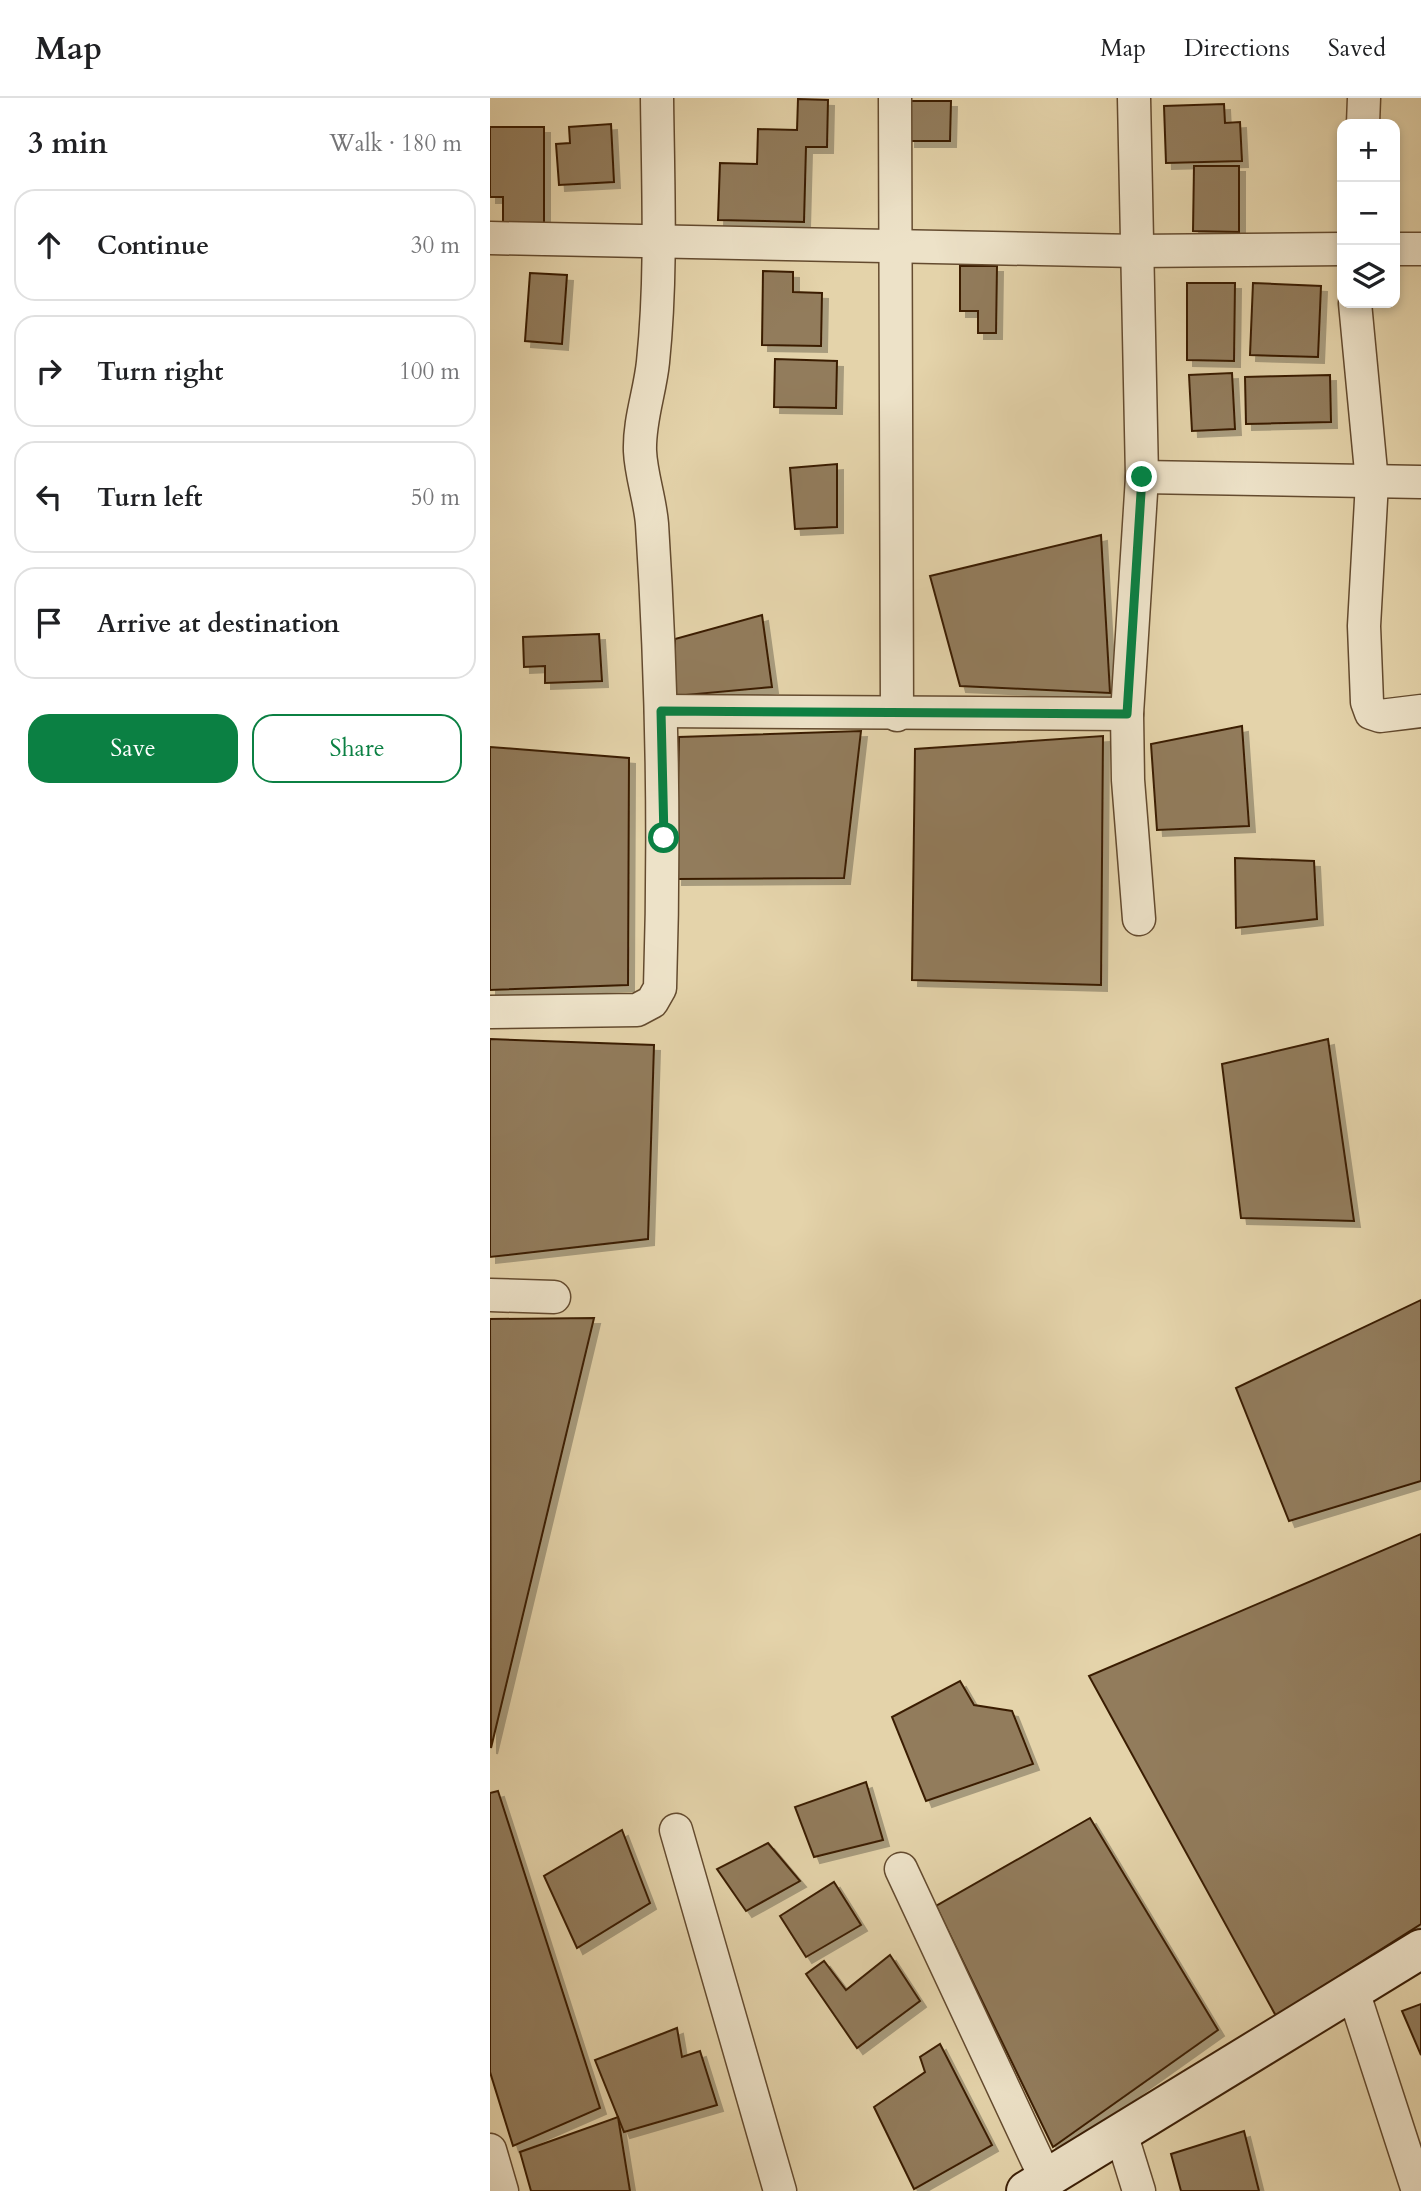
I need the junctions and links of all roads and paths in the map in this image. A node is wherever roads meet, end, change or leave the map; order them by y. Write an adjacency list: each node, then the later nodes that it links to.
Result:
1 (657, 98): 7 (street)
2 (895, 98): 8 (street)
3 (1135, 98): 12 (street)
4 (1364, 98): 5 (street)
5 (1363, 119)
6 (490, 238): 7 (street)
7 (659, 241): 8 (street); 17 (street)
8 (896, 246): 12 (street); 20 (street)
9 (1337, 249): 12 (street)
10 (1400, 249): 11 (street)
11 (1421, 249)
12 (1136, 251): 14 (street)
13 (1355, 308): 15 (street)
14 (1142, 477): 15 (street); 19 (street)
15 (1372, 482): 16 (street); 18 (street)
16 (1421, 482)
17 (661, 711): 20 (street); 22 (street)
18 (1421, 711)
19 (1127, 714): 20 (street); 21 (street)
20 (897, 715)
21 (1139, 919)
22 (490, 1012)
23 (490, 1295): 24 (street)
24 (554, 1297)
25 (676, 1830): 33 (street)
26 (901, 1869): 31 (street)
27 (1421, 1950): 28 (street)
28 (1353, 1991): 29 (street); 35 (street)
29 (1121, 2133): 31 (street); 34 (street)
30 (490, 2150): 32 (street)
31 (1036, 2185)
32 (502, 2191)
33 (780, 2191)
34 (1139, 2191)
35 (1418, 2191)

